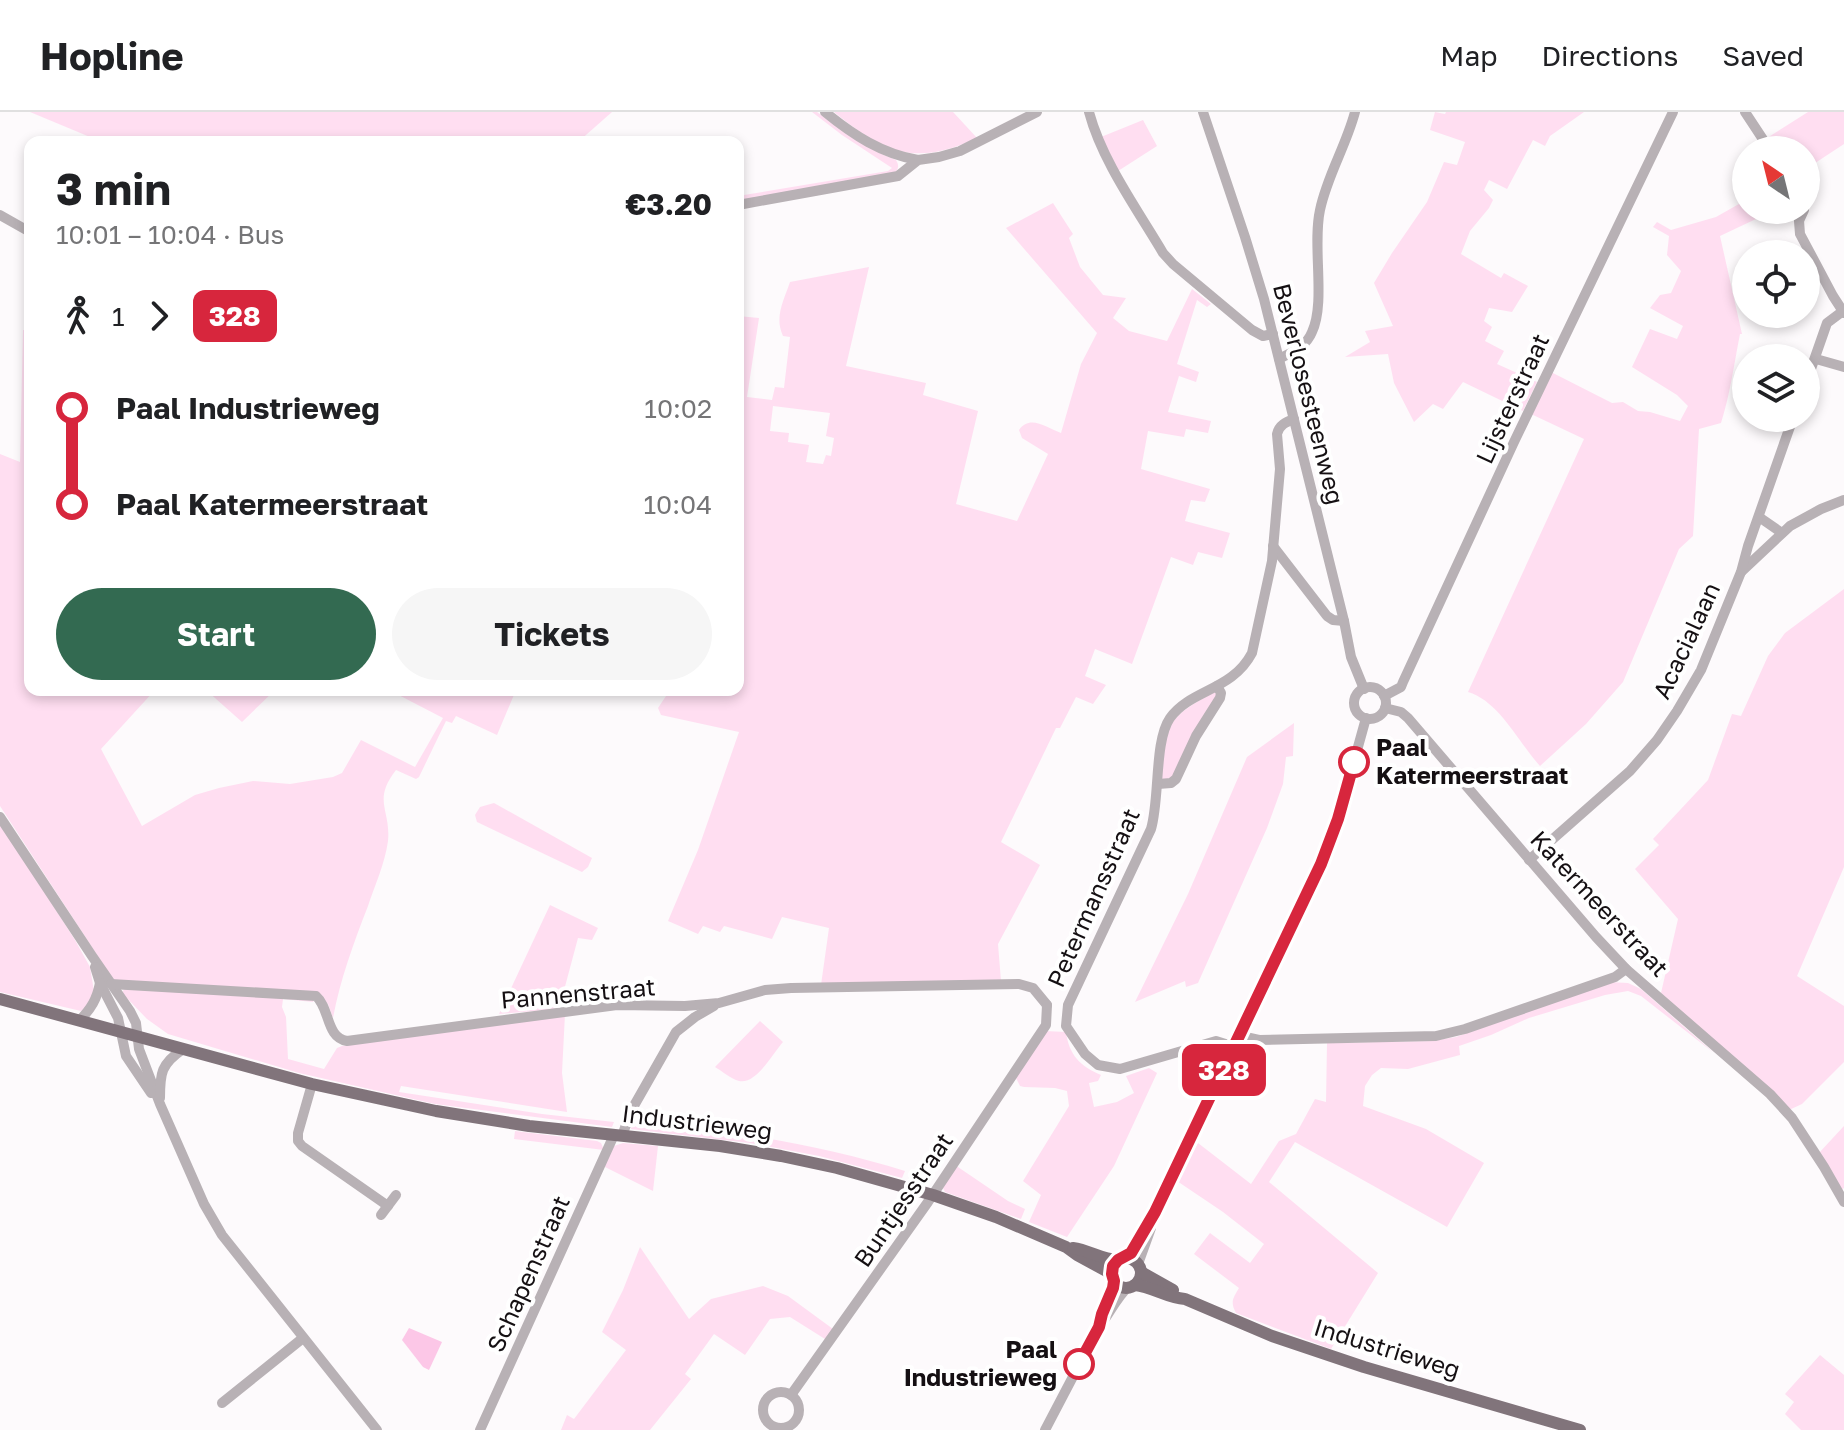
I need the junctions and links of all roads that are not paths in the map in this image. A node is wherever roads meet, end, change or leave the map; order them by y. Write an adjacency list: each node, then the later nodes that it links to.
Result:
1 (825, 112): 9 (street)
2 (1037, 112): 9 (street)
3 (1089, 112): 15 (street)
4 (1203, 112): 15 (street, Beverlosesteenweg)
5 (1355, 112): 17 (street)
6 (1673, 112): 30 (street, Lijsterstraat)
7 (1745, 112): 8 (street)
8 (1761, 136)
9 (918, 160): 10 (street)
10 (744, 204)
11 (0, 215): 13 (street)
12 (1799, 224): 14 (street)
13 (24, 229)
14 (1843, 312): 16 (street)
15 (1273, 334): 17 (street, Beverlosesteenweg)
16 (1820, 346)
17 (1279, 359): 20 (street, Beverlosesteenweg)
18 (1820, 360): 19 (street)
19 (1844, 367)
20 (1294, 419): 25 (street, Petermansstraat); 27 (street, Beverlosesteenweg)
21 (1788, 432): 23 (street, Acacialaan)
22 (1844, 500): 24 (street, Acacialaan)
23 (1759, 517): 24 (street); 26 (street, Acacialaan)
24 (1782, 533): 26 (street, Acacialaan)
25 (1273, 546): 27 (street); 28 (street, Petermansstraat)
26 (1741, 572): 35 (street, Acacialaan)
27 (1344, 621): 29 (street, Beverlosesteenweg)
28 (1217, 686): 33 (street, Petermansstraat); 33 (street, Petermansstraat)
29 (1364, 689): 30 (street); 32 (street, Beverlosesteenweg)
30 (1384, 696): 31 (street)
31 (1385, 708): 32 (street); 35 (street, Katermeerstraat)
32 (1366, 718): 46 (street, Beverlosesteenweg)
33 (1158, 784): 41 (street, Petermansstraat)
34 (0, 817): 37 (street)
35 (1529, 860): 36 (street, Katermeerstraat)
36 (1626, 969): 46 (street); 55 (street, Katermeerstraat)
37 (106, 984): 39 (street, Pannenstraat); 42 (street); 45 (street); 47 (street)
38 (0, 999): 42 (main road, Industrieweg)
39 (719, 1003): 40 (street, Pannenstraat); 52 (street, Schapenstraat)
40 (1047, 1005): 41 (street); 43 (street)
41 (1068, 1005): 44 (street, Petermansstraat)
42 (79, 1021): 45 (main road, Industrieweg)
43 (1046, 1025): 44 (street); 54 (street, Buntjesstraat)
44 (1066, 1026): 48 (street, Petermansstraat)
45 (120, 1032): 47 (main road, Industrieweg); 51 (street)
46 (1241, 1036): 48 (street, Beverlosesteenweg)
47 (138, 1037): 49 (main road, Industrieweg); 51 (street)
48 (1235, 1047): 56 (street, Beverlosesteenweg)
49 (183, 1049): 50 (main road, Industrieweg); 51 (street)
50 (312, 1084): 52 (main road, Industrieweg); 53 (street)
51 (160, 1104): 64 (street)
52 (618, 1135): 54 (main road, Industrieweg); 68 (street, Schapenstraat)
53 (396, 1195)
54 (933, 1195): 57 (main road, Industrieweg); 65 (street, Buntjesstraat)
55 (1844, 1202)
56 (1155, 1212): 58 (street, Beverlosesteenweg); 59 (street, Beverlosesteenweg)
57 (1066, 1247): 58 (main road, Industrieweg); 60 (main road, Industrieweg)
58 (1121, 1259): 59 (main road, Industrieweg); 60 (main road)
59 (1140, 1268): 61 (main road); 62 (main road, Industrieweg)
60 (1113, 1277): 61 (main road, Industrieweg); 63 (street)
61 (1131, 1286): 62 (main road, Industrieweg); 63 (street)
62 (1185, 1299): 70 (main road, Industrieweg)
63 (1099, 1327): 69 (street)
64 (303, 1338): 66 (street); 67 (street)
65 (791, 1395)
66 (222, 1403)
67 (377, 1430)
68 (480, 1430)
69 (1045, 1430)
70 (1580, 1430)

